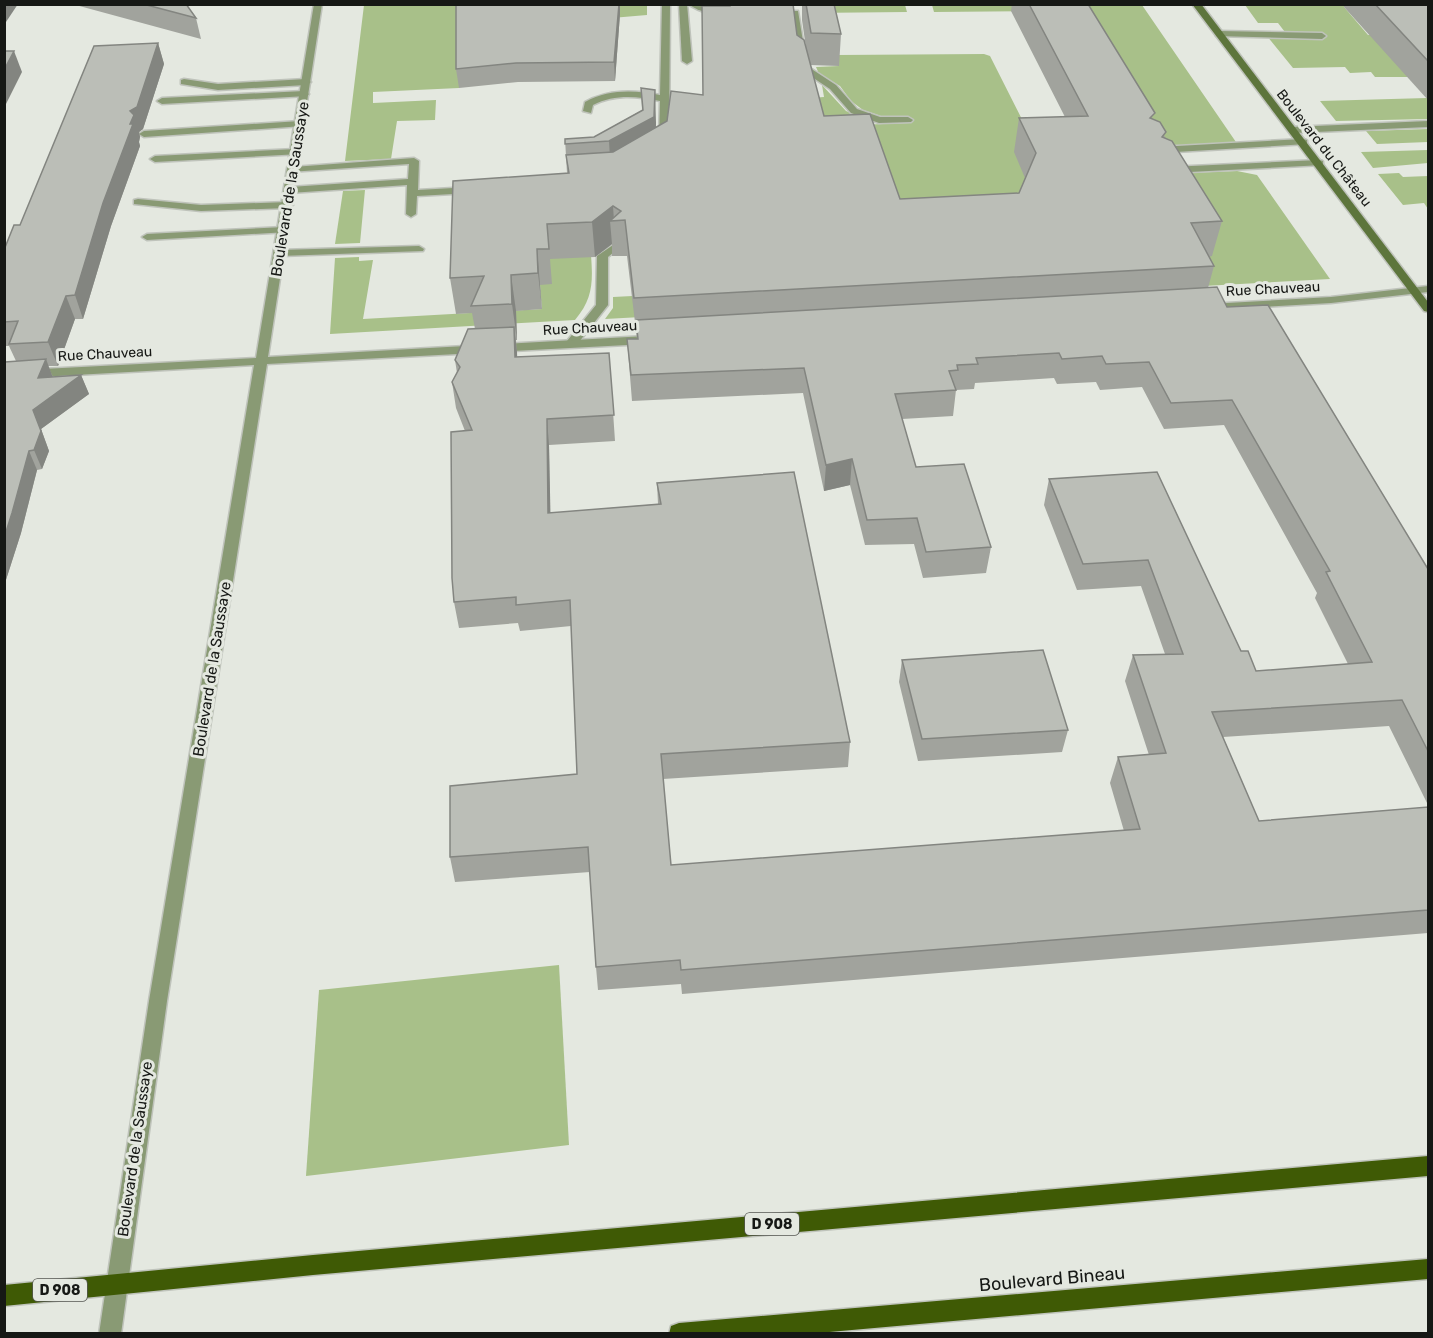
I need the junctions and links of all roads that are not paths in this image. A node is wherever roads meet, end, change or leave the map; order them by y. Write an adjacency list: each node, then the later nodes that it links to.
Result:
1 (318, 4): 12 (street, Boulevard de la Saussaye)
2 (666, 4): 13 (street)
3 (683, 4): 10 (street)
4 (692, 4): 6 (street)
5 (1196, 4): 8 (street, Boulevard du Château)
6 (729, 11)
7 (762, 12): 16 (street)
8 (1219, 34): 9 (street); 19 (street, Boulevard du Château)
9 (1322, 36)
10 (687, 61)
11 (183, 82): 12 (street)
12 (305, 88): 14 (street); 17 (street, Boulevard de la Saussaye)
13 (666, 100): 15 (street); 24 (street)
14 (162, 101)
15 (588, 111)
16 (908, 120)
17 (300, 124): 20 (street); 23 (street, Boulevard de la Saussaye)
18 (1428, 124): 19 (street)
19 (1293, 130): 21 (street, Boulevard du Château)
20 (144, 134)
21 (1303, 142): 22 (street); 26 (street, Boulevard du Château)
22 (1149, 151)
23 (296, 152): 25 (street); 28 (street, Boulevard de la Saussaye)
24 (662, 153)
25 (155, 159)
26 (1316, 159): 27 (street); 39 (street, Boulevard du Château)
27 (1159, 167)
28 (293, 170): 29 (street); 31 (street, Boulevard de la Saussaye)
29 (413, 187): 30 (street); 31 (street); 33 (street)
30 (480, 189)
31 (289, 197): 32 (street); 34 (street, Boulevard de la Saussaye)
32 (138, 202)
33 (411, 214)
34 (284, 230): 35 (street); 38 (street, Boulevard de la Saussaye)
35 (147, 237)
36 (616, 246): 43 (street)
37 (419, 249): 38 (street)
38 (280, 253): 44 (street, Boulevard de la Saussaye)
39 (1423, 290): 40 (street, Rue Chauveau); 41 (street, Boulevard du Château)
40 (1200, 308)
41 (1428, 309)
42 (654, 339): 43 (street, Rue Chauveau)
43 (571, 344): 44 (street, Rue Chauveau)
44 (263, 360): 45 (street, Rue Chauveau); 48 (street, Boulevard de la Saussaye)
45 (4, 375)
46 (1428, 1166): 48 (main road, D 908)
47 (1428, 1269): 51 (main road, Boulevard Bineau)
48 (116, 1284): 49 (main road, D 908); 50 (street, Boulevard de la Saussaye)
49 (4, 1296)
50 (110, 1334)
51 (679, 1334)

